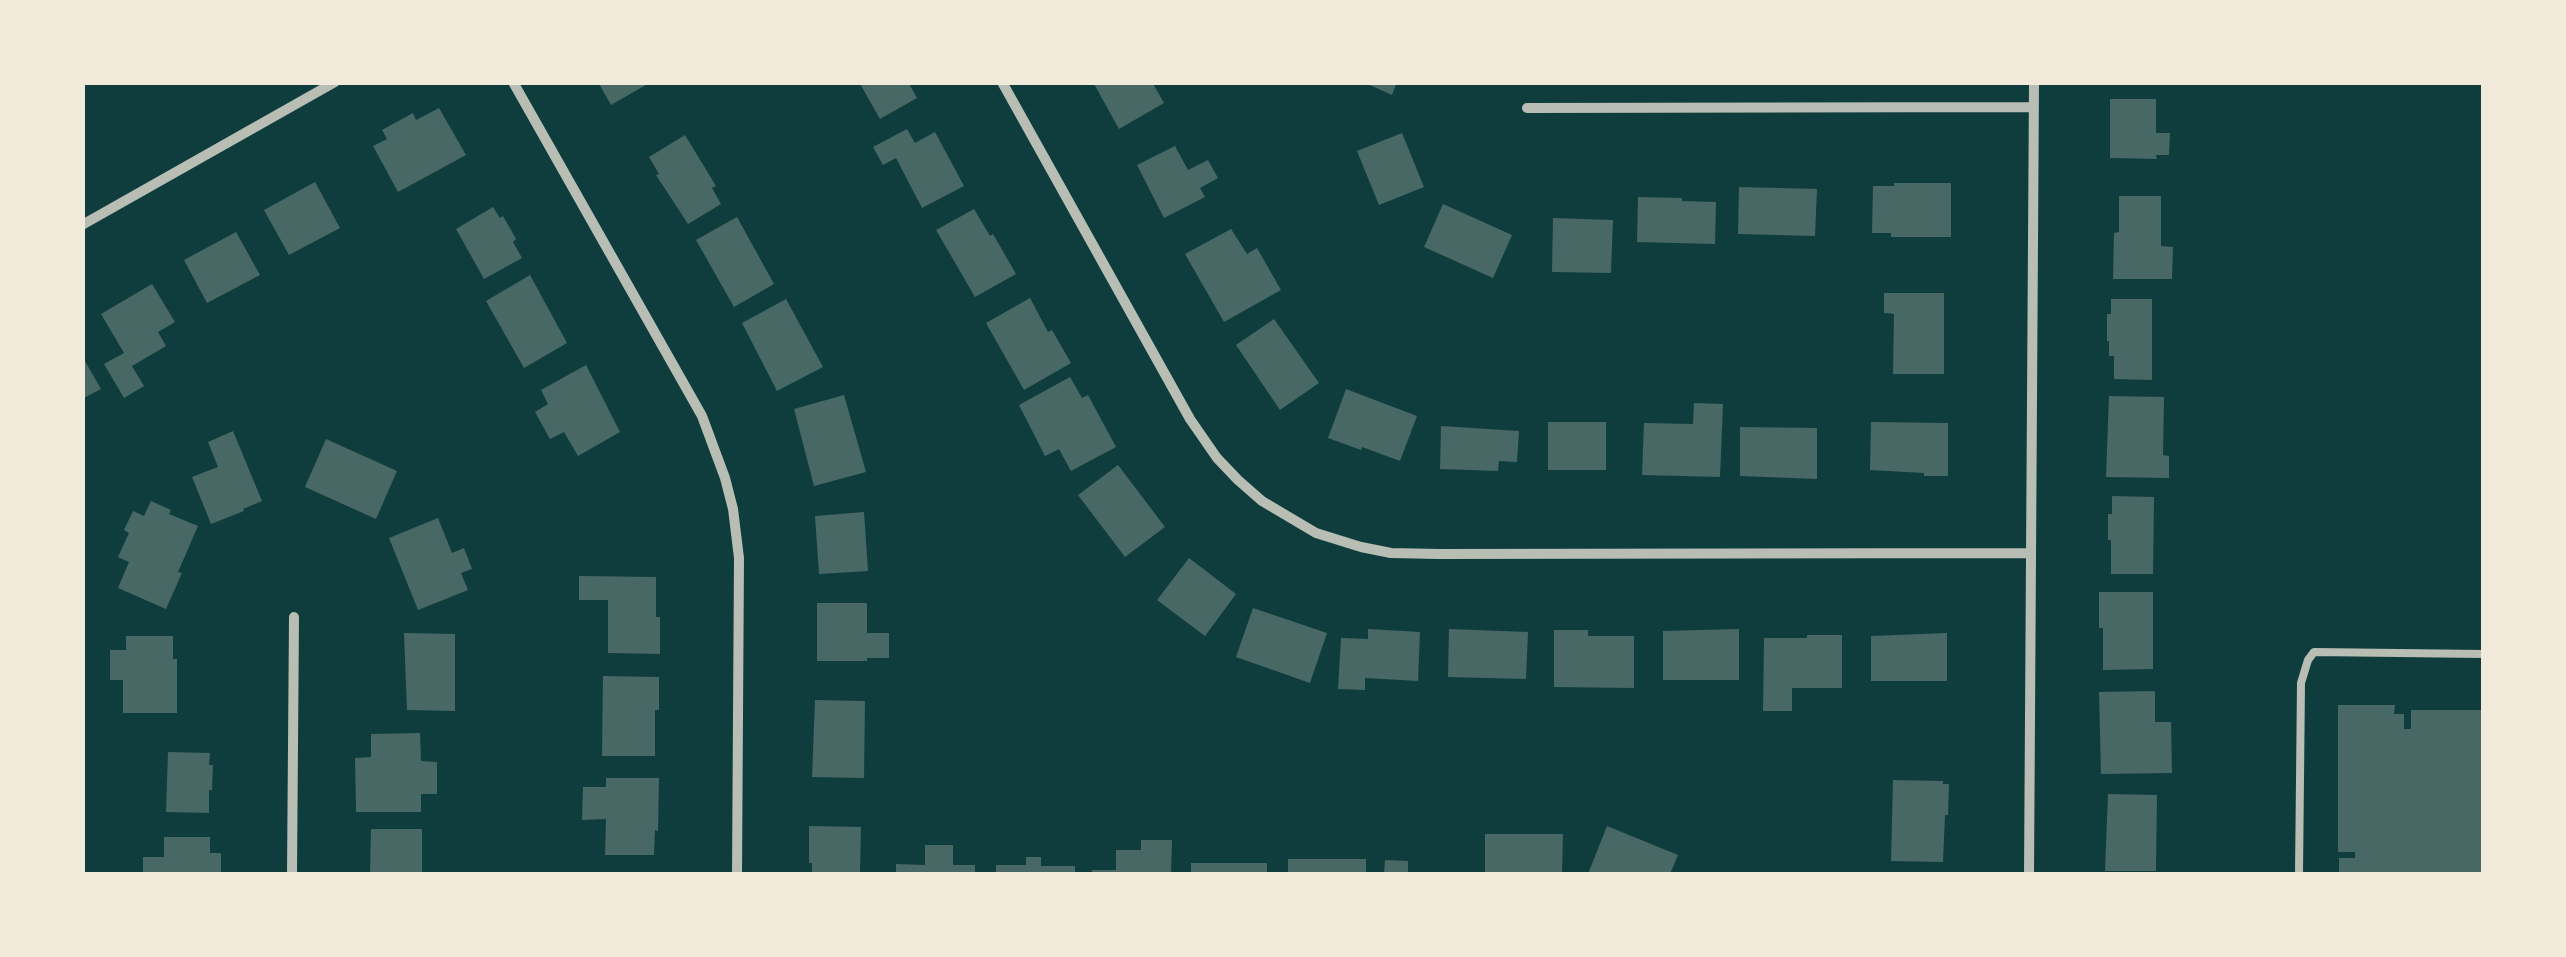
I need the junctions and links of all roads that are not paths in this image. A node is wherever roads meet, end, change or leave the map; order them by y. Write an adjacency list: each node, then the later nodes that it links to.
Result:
1 (336, 82): 7 (street)
2 (514, 82): 12 (street)
3 (1002, 82): 8 (street)
4 (2034, 82): 5 (street)
5 (2034, 107): 6 (street); 8 (street)
6 (1527, 108)
7 (82, 226)
8 (2031, 553): 13 (street)
9 (294, 617): 11 (street)
10 (2484, 654): 14 (lane)
11 (292, 874)
12 (737, 874)
13 (2028, 874)
14 (2299, 874)

